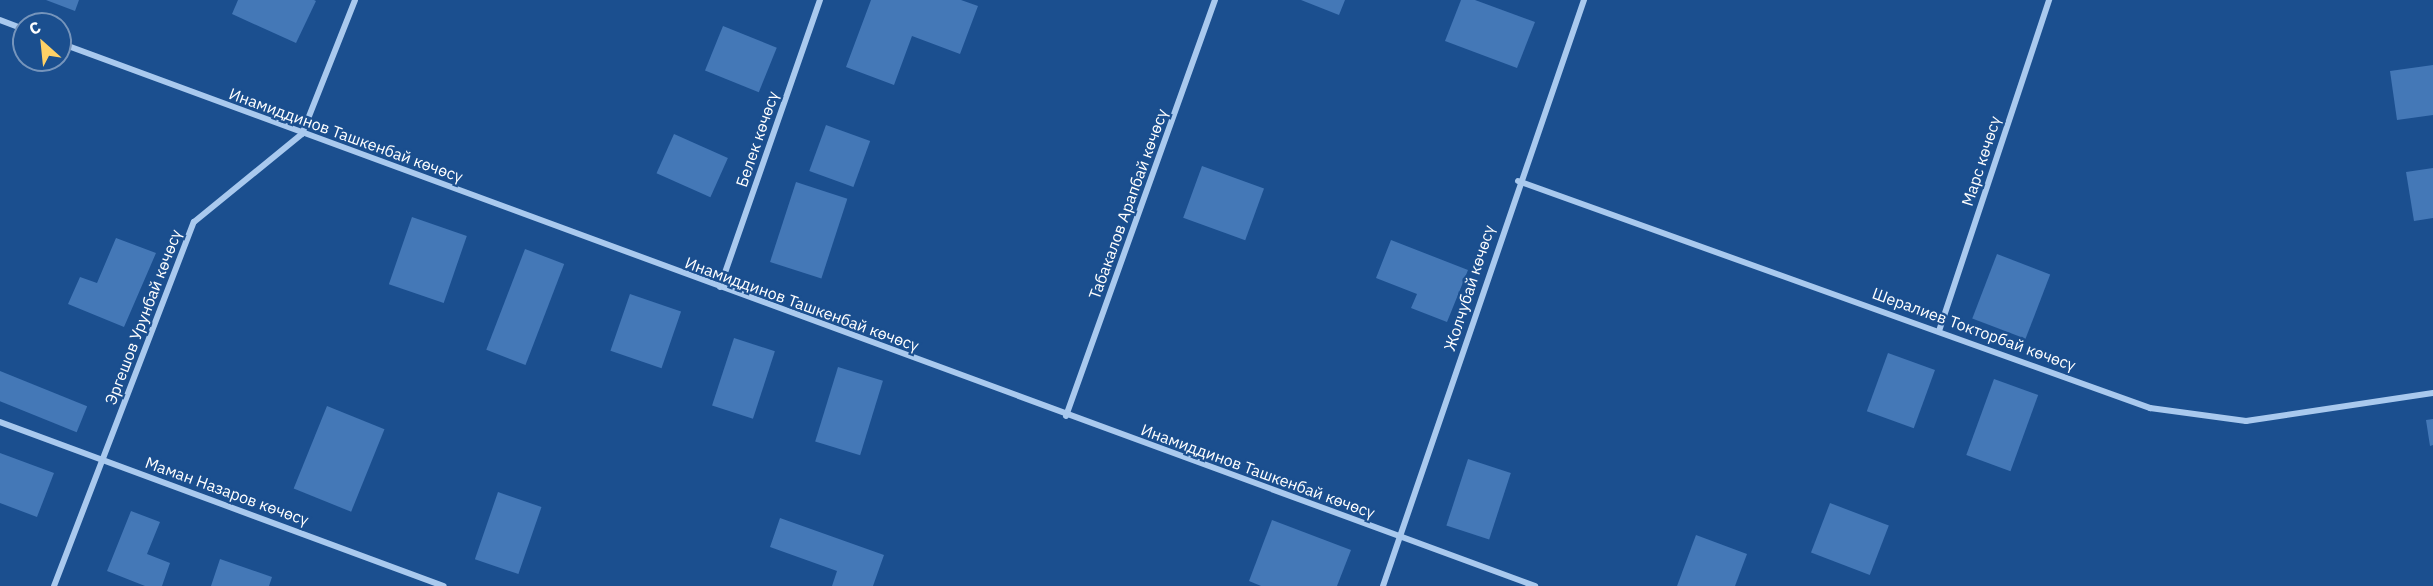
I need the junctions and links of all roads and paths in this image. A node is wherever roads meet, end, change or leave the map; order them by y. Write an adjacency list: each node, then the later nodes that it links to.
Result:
1 (356, 0): 7 (street, Эргешов Урунбай көчөсү)
2 (820, 0): 9 (street, Белек көчөсү)
3 (1215, 0): 12 (street, Табакалов Арапбай көчөсү)
4 (1584, 0): 8 (street, Жолчубай көчөсү)
5 (2049, 0): 10 (street, Марс көчөсү)
6 (72, 48): 7 (street, Инамиддинов Ташкенбай көчөсү)
7 (302, 134): 9 (street, Инамиддинов Ташкенбай көчөсү); 14 (street, Эргешов Урунбай көчөсү)
8 (1518, 181): 10 (street, Шералиев Токторбай көчөсү); 15 (street, Жолчубай көчөсү)
9 (720, 287): 12 (street, Инамиддинов Ташкенбай көчөсү)
10 (1939, 331): 11 (street, Шералиев Токторбай көчөсү)
11 (2433, 393)
12 (1066, 416): 15 (street, Инамиддинов Ташкенбай көчөсү)
13 (0, 422): 14 (street, Маман Назаров көчөсү)
14 (103, 459): 16 (street, Эргешов Урунбай көчөсү); 17 (street, Маман Назаров көчөсү)
15 (1401, 537): 18 (street, Жолчубай көчөсү); 19 (street, Инамиддинов Ташкенбай көчөсү)
16 (54, 586)
17 (444, 586)
18 (1383, 586)
19 (1535, 586)

